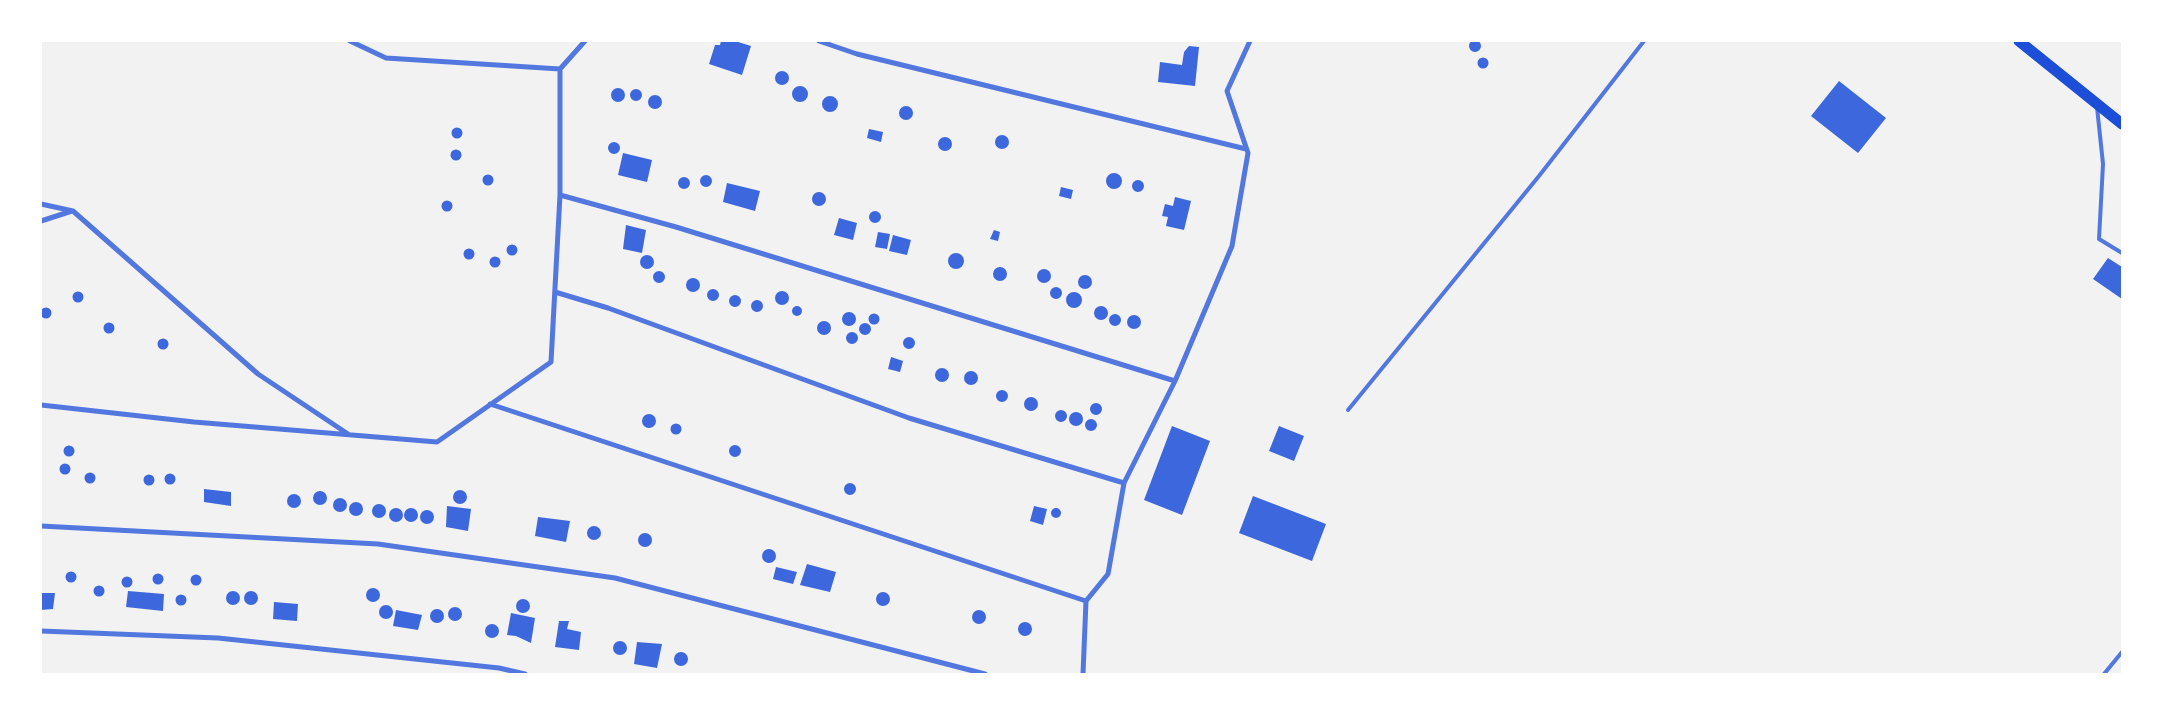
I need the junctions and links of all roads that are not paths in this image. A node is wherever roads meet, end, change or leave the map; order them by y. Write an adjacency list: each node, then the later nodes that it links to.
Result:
1 (350, 41): 7 (street)
2 (585, 41): 7 (street)
3 (819, 41): 10 (street)
4 (1250, 41): 10 (street)
5 (1644, 41): 20 (lane)
6 (2019, 41): 8 (highway)
7 (560, 69): 11 (street)
8 (2097, 105): 9 (highway); 15 (lane)
9 (2122, 124)
10 (1246, 149): 17 (street)
11 (560, 195): 16 (street); 17 (street)
12 (41, 204): 13 (street)
13 (73, 210): 14 (street); 21 (street)
14 (41, 221)
15 (2122, 253)
16 (555, 292): 19 (street); 22 (street)
17 (1175, 381): 22 (street)
18 (41, 404): 21 (street)
19 (490, 404): 21 (street); 24 (street)
20 (1348, 410)
21 (349, 435)
22 (1124, 483): 24 (street)
23 (41, 526): 28 (street)
24 (1086, 601): 29 (street)
25 (41, 631): 27 (street)
26 (2122, 652): 30 (lane)
27 (524, 674)
28 (985, 674)
29 (1082, 674)
30 (2104, 674)

